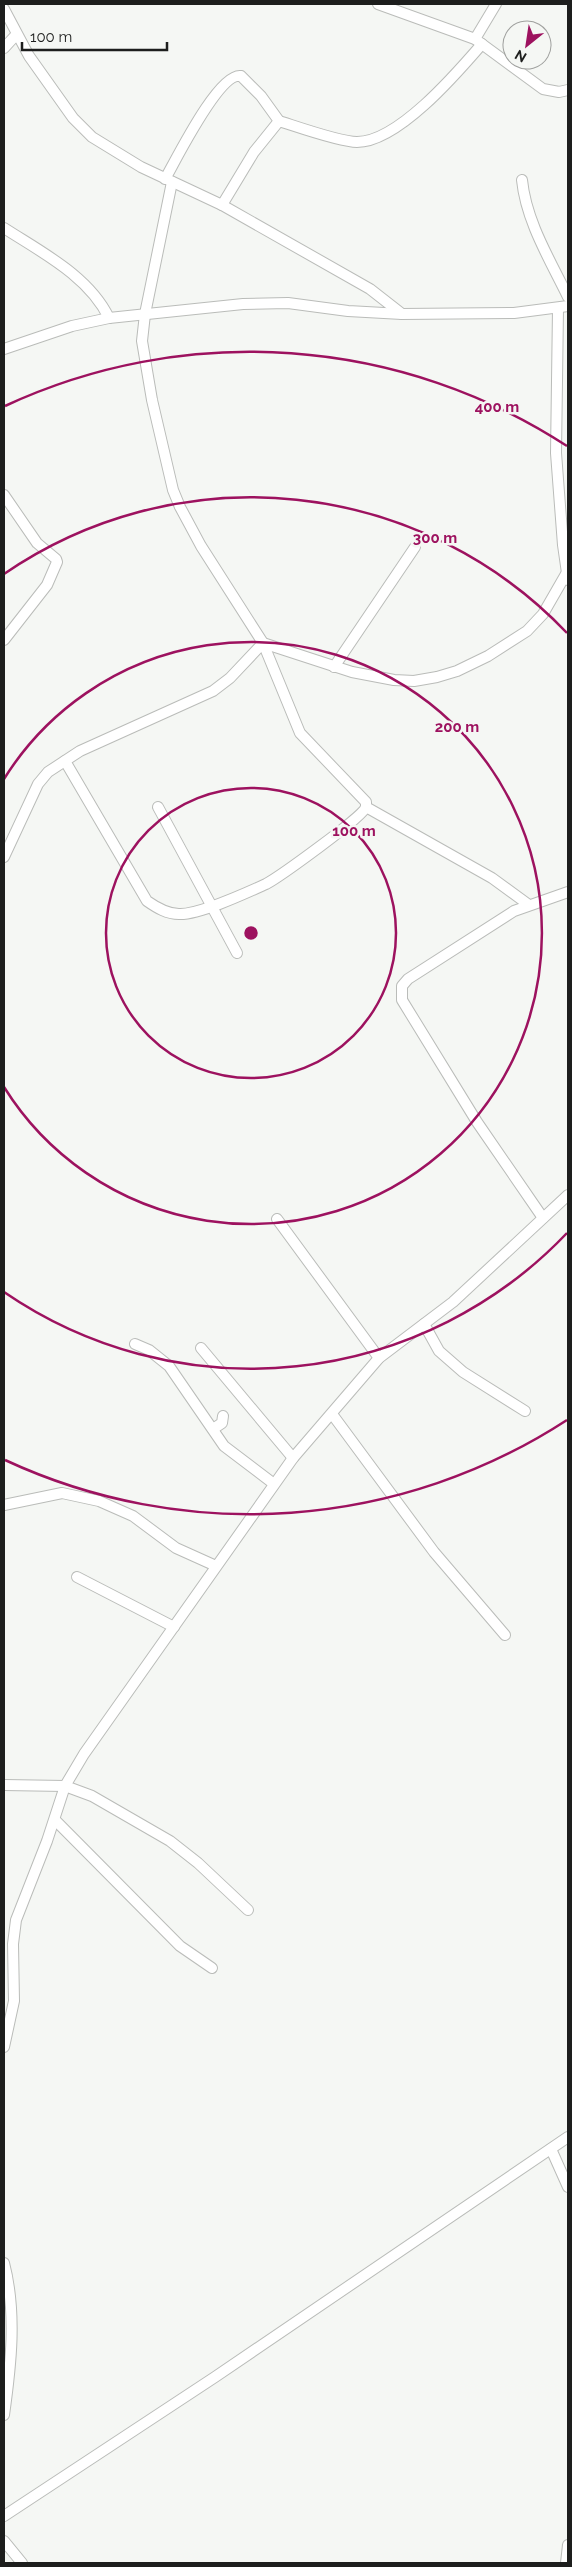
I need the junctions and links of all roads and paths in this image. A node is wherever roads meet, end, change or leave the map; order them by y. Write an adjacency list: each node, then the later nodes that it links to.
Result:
1 (378, 4): 5 (street)
2 (496, 4): 5 (street)
3 (4, 9): 4 (street)
4 (16, 35): 6 (street); 9 (street)
5 (479, 42): 7 (street); 8 (street)
6 (4, 48)
7 (568, 90)
8 (279, 121): 9 (street); 11 (street)
9 (169, 180): 11 (street); 15 (street)
10 (522, 180): 13 (street)
11 (222, 205): 16 (street)
12 (4, 228): 17 (street)
13 (568, 297)
14 (563, 308): 16 (street); 21 (street)
15 (145, 314): 16 (street); 17 (street); 23 (street)
16 (402, 314)
17 (109, 318): 18 (street)
18 (4, 349)
19 (4, 495): 22 (street)
20 (414, 547): 24 (street)
21 (568, 579): 24 (street)
22 (4, 640)
23 (263, 643): 24 (street); 25 (street); 27 (street)
24 (334, 667)
25 (65, 760): 28 (street); 31 (street)
26 (158, 807): 31 (street)
27 (366, 807): 30 (street); 31 (street)
28 (4, 857)
29 (568, 892): 30 (street)
30 (529, 905): 34 (street)
31 (212, 906): 32 (street)
32 (237, 954)
33 (568, 1195): 34 (street)
34 (543, 1218): 36 (street)
35 (277, 1219): 39 (street)
36 (424, 1324): 39 (street); 40 (street)
37 (135, 1344): 43 (street)
38 (201, 1348): 44 (street)
39 (379, 1358): 41 (street)
40 (525, 1411)
41 (332, 1414): 44 (street); 50 (street)
42 (224, 1416): 43 (street)
43 (213, 1429): 45 (street)
44 (293, 1458): 45 (street)
45 (274, 1484): 47 (street)
46 (4, 1505): 47 (street)
47 (216, 1566): 49 (street)
48 (77, 1577): 49 (street)
49 (174, 1627): 52 (street)
50 (505, 1635)
51 (4, 1785): 52 (street)
52 (65, 1786): 53 (street); 54 (street)
53 (55, 1820): 55 (street); 56 (street)
54 (248, 1910)
55 (212, 1968)
56 (4, 2047)
57 (568, 2137): 58 (street)
58 (551, 2148): 59 (street); 63 (street)
59 (568, 2187)
60 (4, 2263): 61 (street)
61 (5, 2391): 62 (street)
62 (4, 2415)
63 (4, 2516)
64 (4, 2541): 66 (street)
65 (568, 2545): 67 (street)
66 (22, 2563)
67 (566, 2563)

